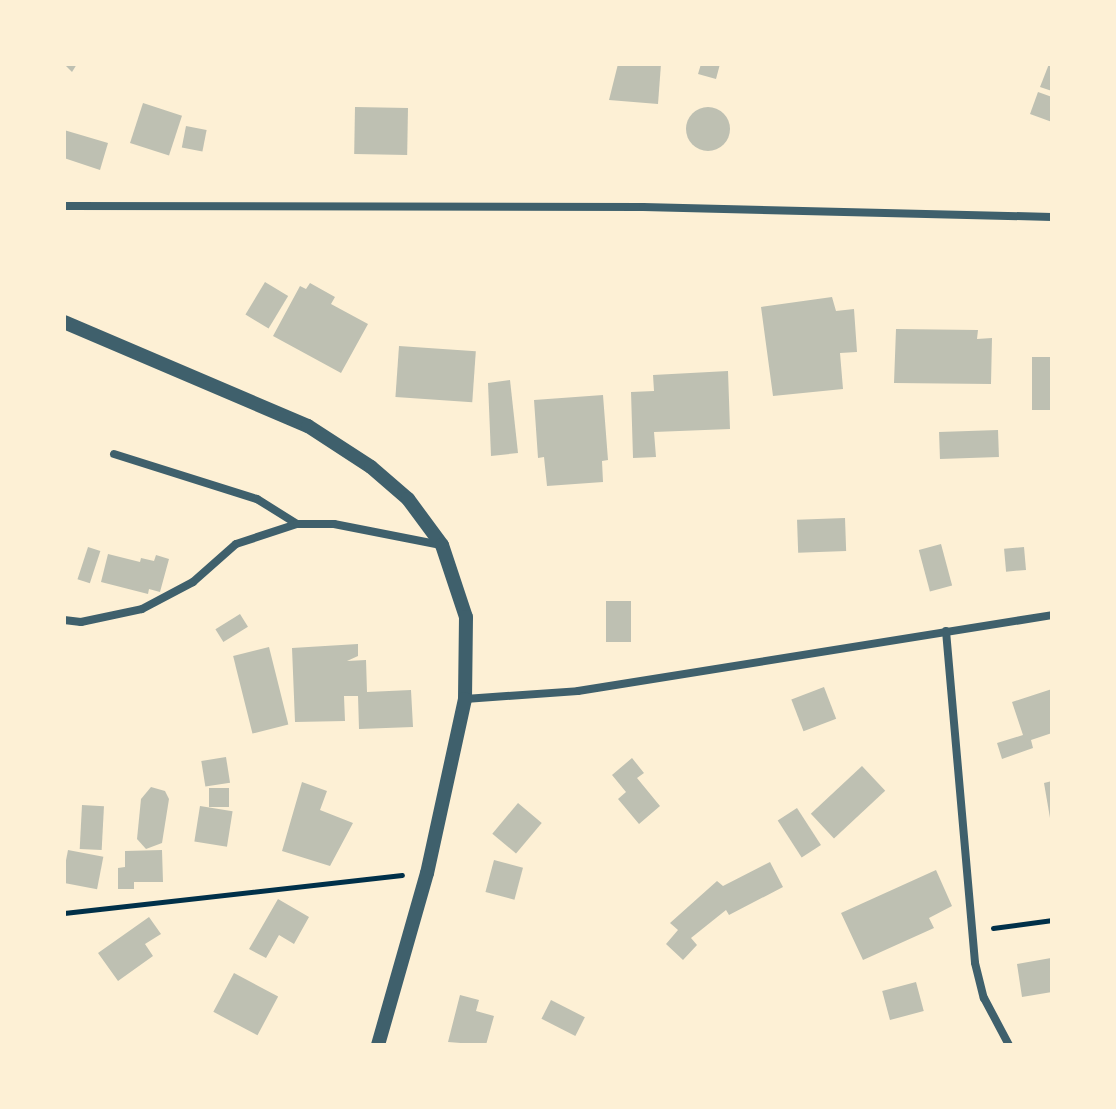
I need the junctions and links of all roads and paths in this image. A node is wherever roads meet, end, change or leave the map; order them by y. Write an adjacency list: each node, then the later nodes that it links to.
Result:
1 (64, 206): 2 (street)
2 (1052, 217)
3 (64, 322): 6 (street)
4 (114, 454): 5 (street)
5 (297, 524): 6 (street); 8 (street)
6 (442, 545): 10 (street)
7 (1052, 615): 9 (street)
8 (64, 620)
9 (946, 631): 10 (street); 14 (street)
10 (465, 699): 11 (street)
11 (427, 873): 12 (path); 15 (street)
12 (64, 913)
13 (1052, 920): 14 (path)
14 (972, 931): 16 (street)
15 (378, 1045)
16 (1009, 1045)

